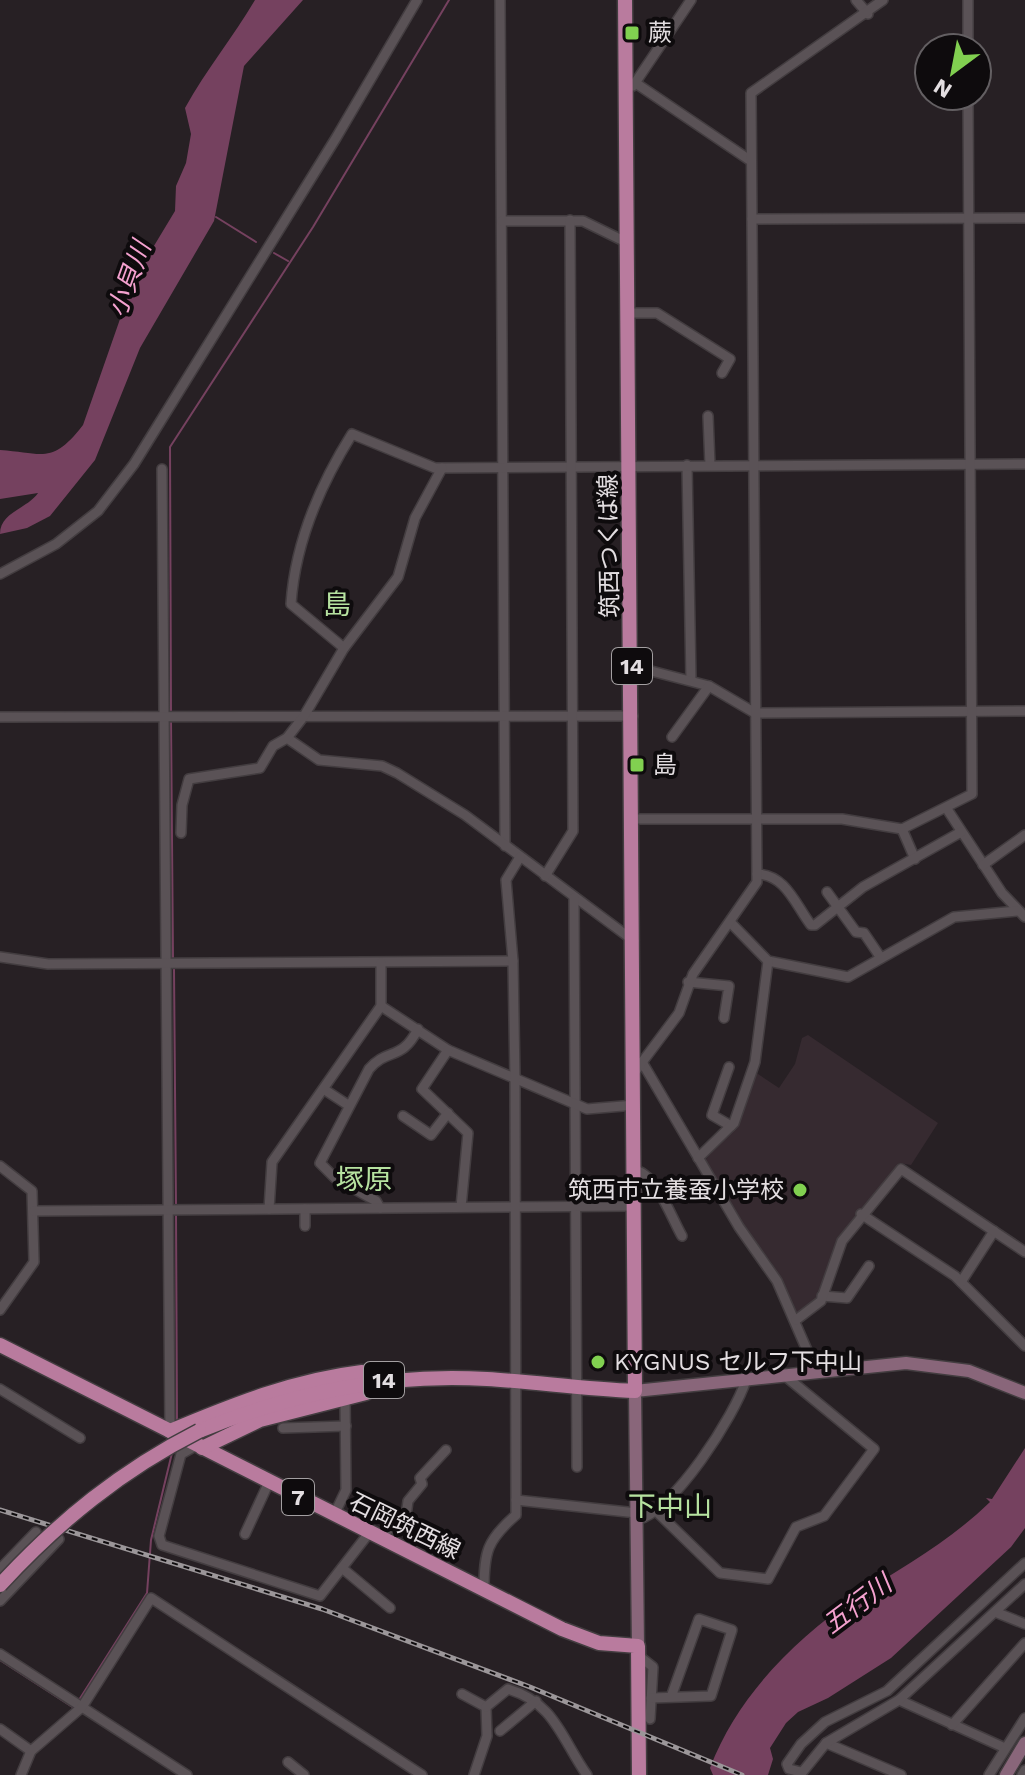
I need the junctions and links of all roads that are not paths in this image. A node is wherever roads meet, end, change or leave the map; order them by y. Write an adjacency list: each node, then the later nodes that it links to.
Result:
1 (417, 0): 32 (street)
2 (500, 0): 17 (street)
3 (625, 0): 10 (main road, 筑西つくば線 / 14)
4 (691, 0): 10 (street)
5 (856, 0): 8 (street)
6 (883, 0): 8 (street)
7 (968, 0): 9 (street)
8 (868, 14): 12 (street)
9 (968, 32)
10 (632, 87): 12 (street); 18 (main road, 筑西つくば線 / 14)
11 (968, 112): 13 (street)
12 (751, 161): 15 (street)
13 (969, 218): 14 (street); 15 (street); 22 (street)
14 (1025, 218)
15 (752, 219): 26 (street)
16 (570, 220): 17 (street); 18 (street); 28 (street)
17 (502, 221): 27 (street)
18 (628, 243): 19 (main road, 筑西つくば線 / 14)
19 (628, 313): 20 (street); 29 (main road, 筑西つくば線 / 14)
20 (722, 373)
21 (708, 416): 25 (street)
22 (970, 464): 23 (street); 26 (street); 37 (street)
23 (1025, 464)
24 (687, 465): 25 (street); 29 (street); 35 (street)
25 (710, 465): 26 (street)
26 (754, 465): 39 (street)
27 (503, 466): 28 (street); 30 (street); 40 (street)
28 (568, 467): 29 (street); 41 (street)
29 (630, 467): 34 (main road, 筑西つくば線 / 14)
30 (442, 468): 33 (street); 33 (street)
31 (162, 469): 42 (street)
32 (0, 574)
33 (344, 648): 43 (street)
34 (632, 666): 35 (street); 44 (main road, 筑西つくば線 / 14)
35 (691, 680): 36 (street)
36 (709, 686): 39 (street); 46 (street)
37 (972, 711): 38 (street); 39 (street); 48 (street)
38 (1025, 711)
39 (755, 713): 50 (street)
40 (506, 715): 41 (street); 43 (street); 55 (street)
41 (571, 715): 44 (street); 60 (street)
42 (168, 716): 43 (street); 45 (street); 72 (street)
43 (304, 716): 47 (street)
44 (633, 716): 49 (main road, 筑西つくば線 / 14)
45 (0, 717)
46 (672, 737)
47 (287, 738): 53 (street); 55 (street)
48 (947, 809): 51 (street); 52 (street)
49 (632, 819): 50 (street); 66 (main road, 筑西つくば線 / 14)
50 (756, 819): 51 (street); 59 (street)
51 (902, 829): 57 (street)
52 (961, 832): 57 (street); 58 (street)
53 (181, 833)
54 (1025, 835): 58 (street)
55 (505, 846): 56 (street)
56 (520, 857): 60 (street); 69 (street)
57 (915, 859): 63 (street)
58 (983, 865): 64 (street)
59 (757, 874): 63 (street); 65 (street)
60 (545, 876): 62 (street)
61 (827, 892): 63 (street)
62 (574, 898): 66 (street); 82 (street)
63 (837, 906): 68 (street)
64 (1021, 914): 68 (street)
65 (730, 922): 70 (street); 73 (street)
66 (634, 941): 79 (main road, 筑西つくば線 / 14)
67 (0, 957): 72 (street)
68 (881, 958): 70 (street)
69 (513, 961): 71 (street); 80 (street)
70 (768, 961): 87 (street)
71 (381, 963): 72 (street); 74 (street)
72 (170, 964): 98 (street)
73 (688, 982): 75 (street); 79 (street)
74 (381, 1006): 76 (street); 81 (street)
75 (724, 1018)
76 (418, 1029): 77 (street); 83 (street)
77 (448, 1050): 80 (street); 85 (street)
78 (729, 1067): 87 (street)
79 (638, 1068): 84 (main road, 筑西つくば線 / 14); 88 (street)
80 (515, 1079): 82 (street); 91 (street)
81 (325, 1090): 83 (street); 96 (street)
82 (574, 1104): 84 (street); 92 (street)
83 (348, 1105): 95 (street)
84 (635, 1105): 90 (main road, 筑西つくば線 / 14)
85 (448, 1113): 86 (street); 94 (street)
86 (403, 1116)
87 (731, 1126): 88 (street)
88 (698, 1158): 109 (street)
89 (0, 1166): 99 (street)
90 (634, 1170): 93 (main road, 筑西つくば線 / 14); 103 (street)
91 (515, 1206): 92 (street); 94 (street); 116 (street)
92 (575, 1206): 93 (street); 117 (street)
93 (634, 1206): 119 (main road, 筑西つくば線 / 14)
94 (461, 1207): 95 (street)
95 (380, 1208): 97 (street)
96 (269, 1209): 97 (street); 98 (street)
97 (305, 1209): 101 (street)
98 (173, 1210): 99 (street); 124 (street)
99 (34, 1211): 108 (street)
100 (861, 1214): 102 (street); 106 (street); 107 (street)
101 (305, 1226)
102 (994, 1231): 104 (street); 106 (street)
103 (682, 1236)
104 (1025, 1252)
105 (869, 1266): 107 (street)
106 (961, 1282): 111 (street)
107 (822, 1296): 109 (street)
108 (0, 1310)
109 (796, 1320): 112 (street)
110 (0, 1345): 124 (main road, 石岡筑西線 / 7)
111 (1025, 1346)
112 (816, 1371): 113 (street); 120 (street)
113 (784, 1375): 114 (street); 131 (street)
114 (746, 1380): 119 (street); 131 (street)
115 (377, 1381): 116 (main road, 14); 121 (main road); 124 (main road); 126 (main road, 14)
116 (517, 1381): 117 (main road, 14); 130 (street)
117 (577, 1386): 119 (main road, 14); 128 (street)
118 (0, 1389): 125 (street)
119 (635, 1391): 133 (street)
120 (1025, 1393)
121 (345, 1397): 122 (street); 126 (main road)
122 (346, 1426): 123 (street); 132 (street)
123 (283, 1428)
124 (170, 1431): 126 (main road, 石岡筑西線 / 7)
125 (80, 1438)
126 (199, 1441): 129 (main road, 石岡筑西線 / 7); 139 (street); 142 (main road, 14, bridge)
127 (446, 1450): 136 (street)
128 (577, 1467)
129 (269, 1482): 132 (main road, 石岡筑西線 / 7); 135 (street)
130 (516, 1500): 133 (street); 143 (street)
131 (656, 1511): 133 (street)
132 (334, 1515): 136 (main road, 石岡筑西線 / 7)
133 (637, 1516): 149 (street)
134 (36, 1532): 140 (street)
135 (245, 1534)
136 (374, 1535): 139 (street); 143 (main road, 石岡筑西線 / 7)
137 (59, 1539): 144 (street)
138 (1025, 1563): 145 (street)
139 (342, 1568): 146 (street)
140 (0, 1569)
141 (1025, 1584): 145 (street)
142 (0, 1585)
143 (484, 1589): 149 (main road, 石岡筑西線 / 7)
144 (0, 1601)
145 (996, 1603): 147 (street); 151 (street); 156 (street)
146 (390, 1608)
147 (1025, 1624)
148 (1025, 1643): 161 (street)
149 (638, 1651): 154 (street); 176 (main road)
150 (0, 1654): 157 (street)
151 (886, 1692): 156 (street); 169 (street)
152 (462, 1694): 158 (street)
153 (671, 1697): 153 (street); 154 (street)
154 (651, 1698): 160 (street)
155 (536, 1701): 158 (street); 163 (street); 175 (street)
156 (896, 1702): 161 (street); 164 (street)
157 (78, 1704): 167 (street); 171 (street); 173 (street)
158 (486, 1707): 174 (street)
159 (1025, 1718): 166 (street)
160 (650, 1719)
161 (952, 1725): 166 (street)
162 (0, 1729): 167 (street)
163 (500, 1731)
164 (826, 1743): 169 (street); 177 (street)
165 (1025, 1743): 179 (street)
166 (1005, 1748): 178 (street)
167 (31, 1751): 170 (street)
168 (288, 1762): 172 (street)
169 (800, 1774)
170 (21, 1775)
171 (187, 1775)
172 (304, 1775)
173 (422, 1775)
174 (474, 1775)
175 (587, 1775)
176 (639, 1775)
177 (901, 1775)
178 (989, 1775)
179 (1006, 1775)

